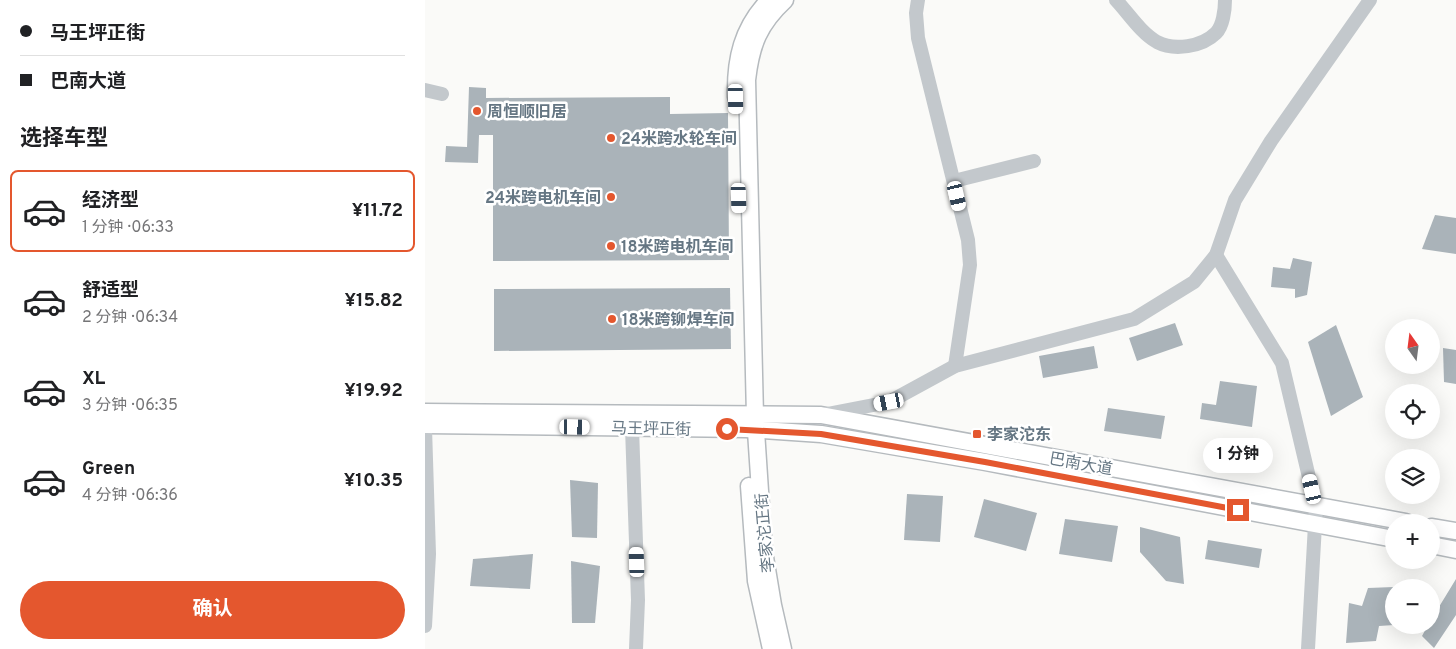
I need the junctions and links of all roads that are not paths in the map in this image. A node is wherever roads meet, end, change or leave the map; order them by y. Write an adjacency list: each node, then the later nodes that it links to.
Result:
1 (769, 0): 15 (main road)
2 (785, 0): 15 (main road)
3 (918, 0): 10 (street)
4 (1116, 0): 5 (street)
5 (1225, 0)
6 (1370, 0): 11 (street)
7 (425, 90): 8 (street)
8 (442, 94)
9 (1034, 161): 10 (street)
10 (954, 181): 12 (street)
11 (1216, 255): 12 (street); 18 (street)
12 (955, 366): 14 (street)
13 (425, 412): 15 (main road, 马王坪正街)
14 (821, 415): 15 (main road, 巴南大道); 18 (main road, 巴南大道)
15 (751, 422): 17 (main road, 马王坪正街); 21 (main road, 巴南大道); 29 (main road, 李家沱正街); 30 (main road, 李家沱正街)
16 (425, 426): 17 (main road, 马王坪正街); 20 (street)
17 (632, 428): 28 (street)
18 (1316, 507): 19 (main road, 巴南大道); 21 (street)
19 (1385, 518)
20 (426, 524): 27 (street)
21 (1315, 525): 24 (main road, 巴南大道); 31 (street)
22 (1440, 528): 23 (main road)
23 (1456, 531)
24 (1385, 537)
25 (1440, 547): 26 (main road)
26 (1456, 550)
27 (425, 626)
28 (636, 649)
29 (771, 649)
30 (783, 649)
31 (1308, 649)

